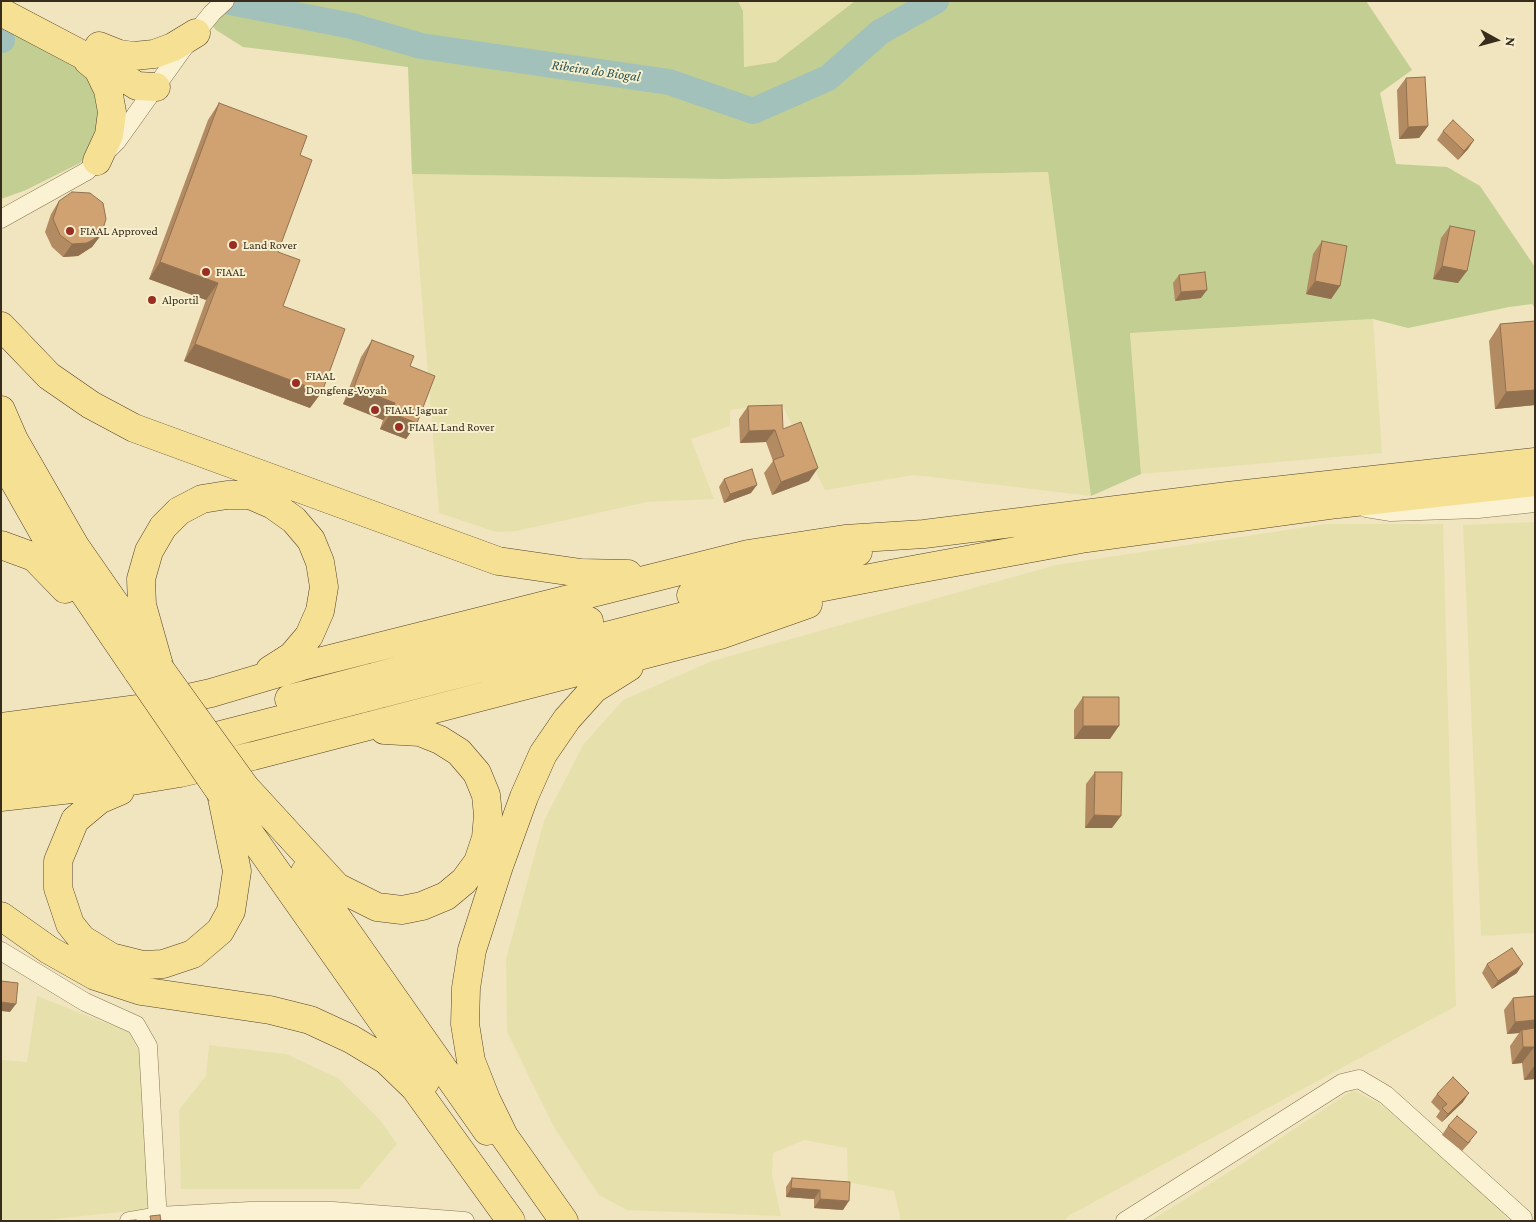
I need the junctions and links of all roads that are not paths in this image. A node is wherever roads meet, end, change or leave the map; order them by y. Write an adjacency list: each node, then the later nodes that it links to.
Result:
1 (13, 1): 5 (main road)
2 (226, 1): 4 (street)
3 (1, 12): 5 (main road)
4 (204, 23): 5 (main road); 6 (street)
5 (90, 51): 6 (main road); 7 (main road)
6 (156, 87): 7 (street)
7 (97, 160): 8 (street)
8 (1, 219)
9 (1, 326): 18 (main road)
10 (1, 410): 22 (main road)
11 (1, 458): 21 (main road)
12 (1535, 462): 16 (main road)
13 (1535, 482): 15 (main road)
14 (1535, 503): 15 (street)
15 (1338, 504): 19 (main road)
16 (924, 534): 18 (main road); 24 (main road)
17 (1, 545): 21 (main road)
18 (689, 568): 23 (main road)
19 (896, 573): 20 (main road); 26 (main road)
20 (720, 635): 25 (main road); 32 (main road)
21 (113, 638): 28 (main road, bridge)
22 (160, 668): 23 (main road); 28 (main road, bridge)
23 (211, 693): 24 (main road)
24 (2, 733)
25 (335, 735): 27 (main road); 28 (main road)
26 (1, 772)
27 (180, 773): 28 (main road); 29 (main road)
28 (233, 790): 32 (main road)
29 (1, 797)
30 (1, 916): 32 (main road)
31 (1, 951): 34 (street)
32 (532, 1213)
33 (1523, 1218): 37 (street)
34 (158, 1219): 35 (street); 36 (street)
35 (129, 1221)
36 (465, 1221)
37 (1125, 1221)

